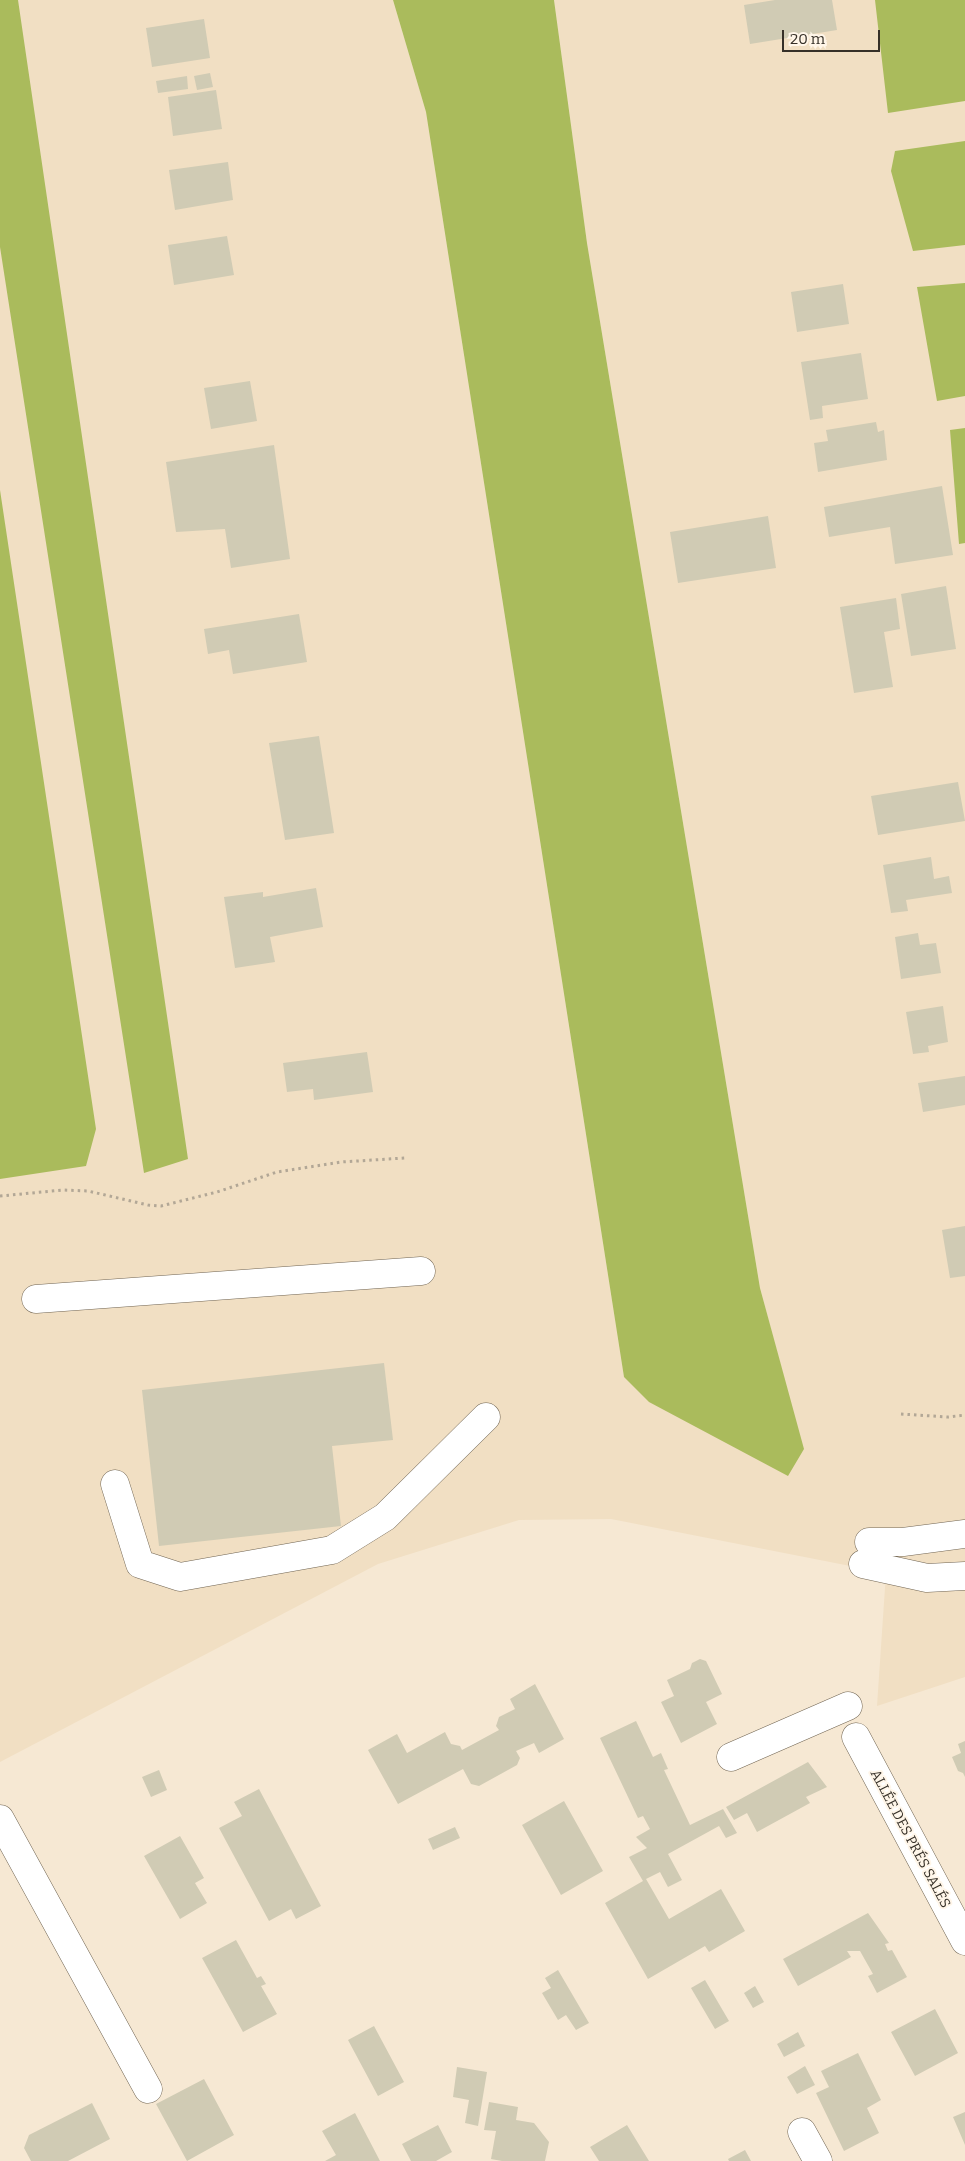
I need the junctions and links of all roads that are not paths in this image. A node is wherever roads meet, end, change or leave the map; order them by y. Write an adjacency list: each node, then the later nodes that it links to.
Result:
1 (421, 1271): 2 (street)
2 (36, 1298)
3 (486, 1418): 4 (street)
4 (114, 1484)
5 (965, 1534): 6 (street)
6 (965, 1576)
7 (848, 1706): 9 (street)
8 (856, 1737): 11 (street, ALLÉE DES PRÉS SALÉS)
9 (731, 1757)
10 (0, 1819): 12 (street)
11 (965, 1941)
12 (148, 2089)
13 (802, 2132): 14 (street)
14 (818, 2161)

